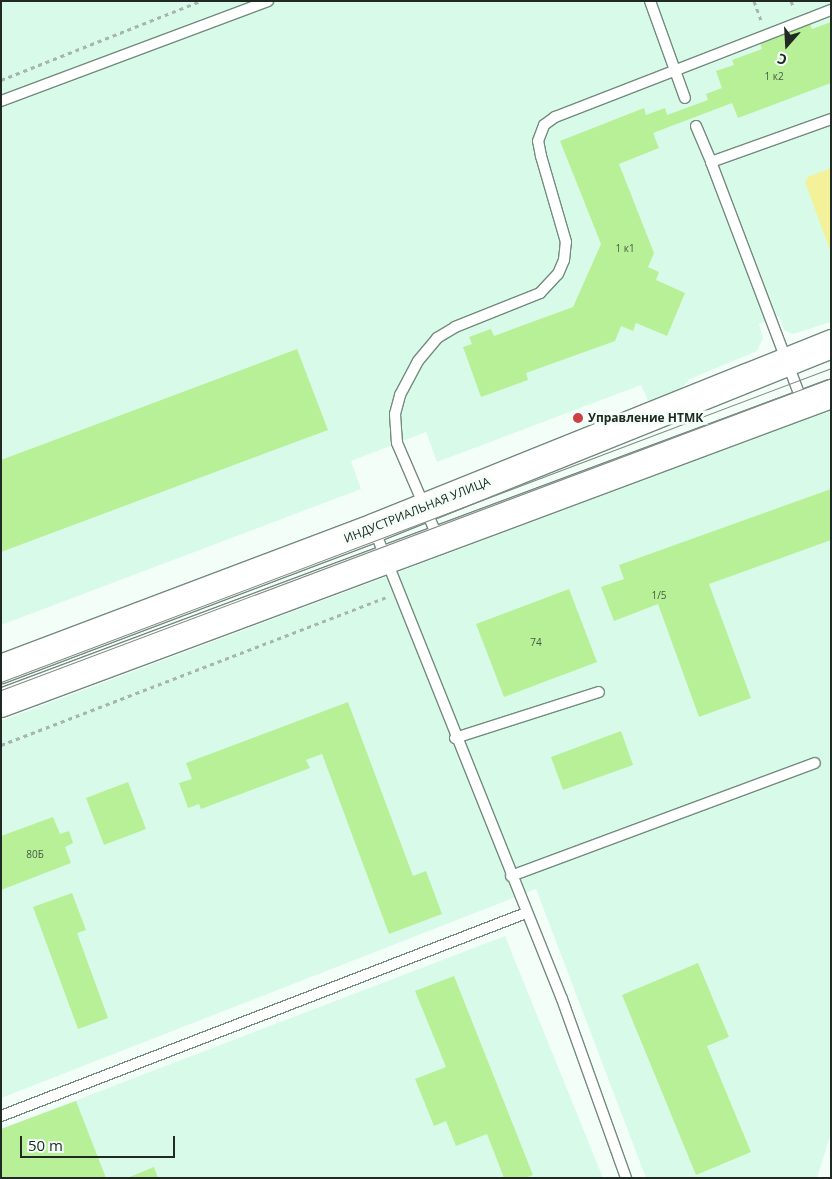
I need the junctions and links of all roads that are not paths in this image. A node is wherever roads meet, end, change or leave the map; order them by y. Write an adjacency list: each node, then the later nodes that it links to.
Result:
1 (268, 1): 6 (lane)
2 (650, 1): 4 (lane)
3 (831, 10): 4 (lane)
4 (675, 72): 5 (lane); 14 (lane)
5 (685, 98)
6 (1, 101)
7 (831, 119): 9 (lane)
8 (696, 126): 9 (lane)
9 (711, 162): 11 (lane)
10 (831, 344): 11 (main road, ИНДУСТРИАЛЬНАЯ УЛИЦА)
11 (788, 362): 13 (lane); 14 (main road, ИНДУСТРИАЛЬНАЯ УЛИЦА)
12 (831, 394): 13 (main road)
13 (804, 405): 16 (main road)
14 (426, 507): 15 (main road, ИНДУСТРИАЛЬНАЯ УЛИЦА); 16 (lane)
15 (374, 528): 17 (lane); 18 (main road, ИНДУСТРИАЛЬНАЯ УЛИЦА)
16 (440, 541): 17 (main road)
17 (387, 561): 20 (main road); 21 (lane)
18 (1, 669)
19 (599, 692): 21 (lane)
20 (1, 703)
21 (455, 738): 23 (lane)
22 (815, 763): 23 (lane)
23 (511, 876): 24 (lane)
24 (526, 913): 25 (lane); 26 (lane)
25 (1, 1116)
26 (626, 1178)

